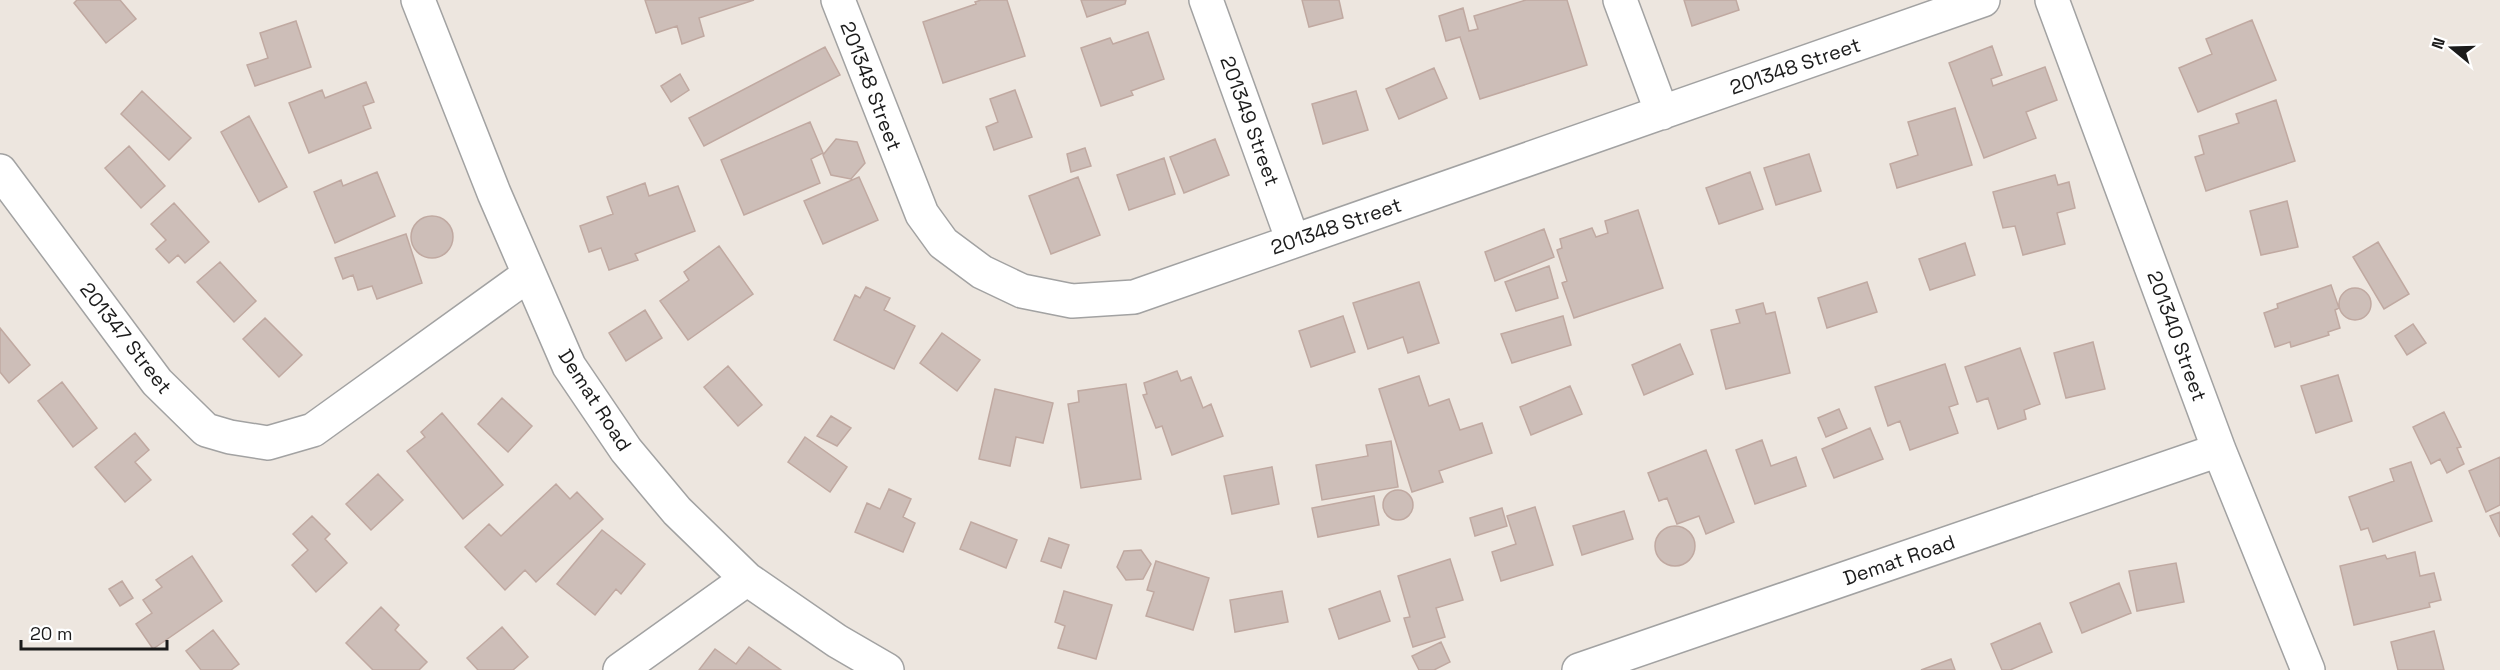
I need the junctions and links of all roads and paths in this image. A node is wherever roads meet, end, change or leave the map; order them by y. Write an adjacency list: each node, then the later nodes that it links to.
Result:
1 (418, 0): 10 (street, Demat Road)
2 (838, 0): 9 (street, 201348 Street)
3 (1206, 0): 9 (street, 201349 Street)
4 (1620, 0): 7 (street)
5 (1983, 0): 7 (street, 201348 Street)
6 (2052, 0): 11 (street, 201340 Street)
7 (1662, 113): 9 (street, 201348 Street)
8 (0, 171): 10 (street, 201347 Street)
9 (1293, 241)
10 (528, 275): 12 (street, Demat Road)
11 (2219, 450): 15 (street, Demat Road); 16 (street, 201340 Street)
12 (747, 579): 13 (street); 14 (street, Demat Road)
13 (620, 670)
14 (887, 670)
15 (1579, 670)
16 (2308, 670)

